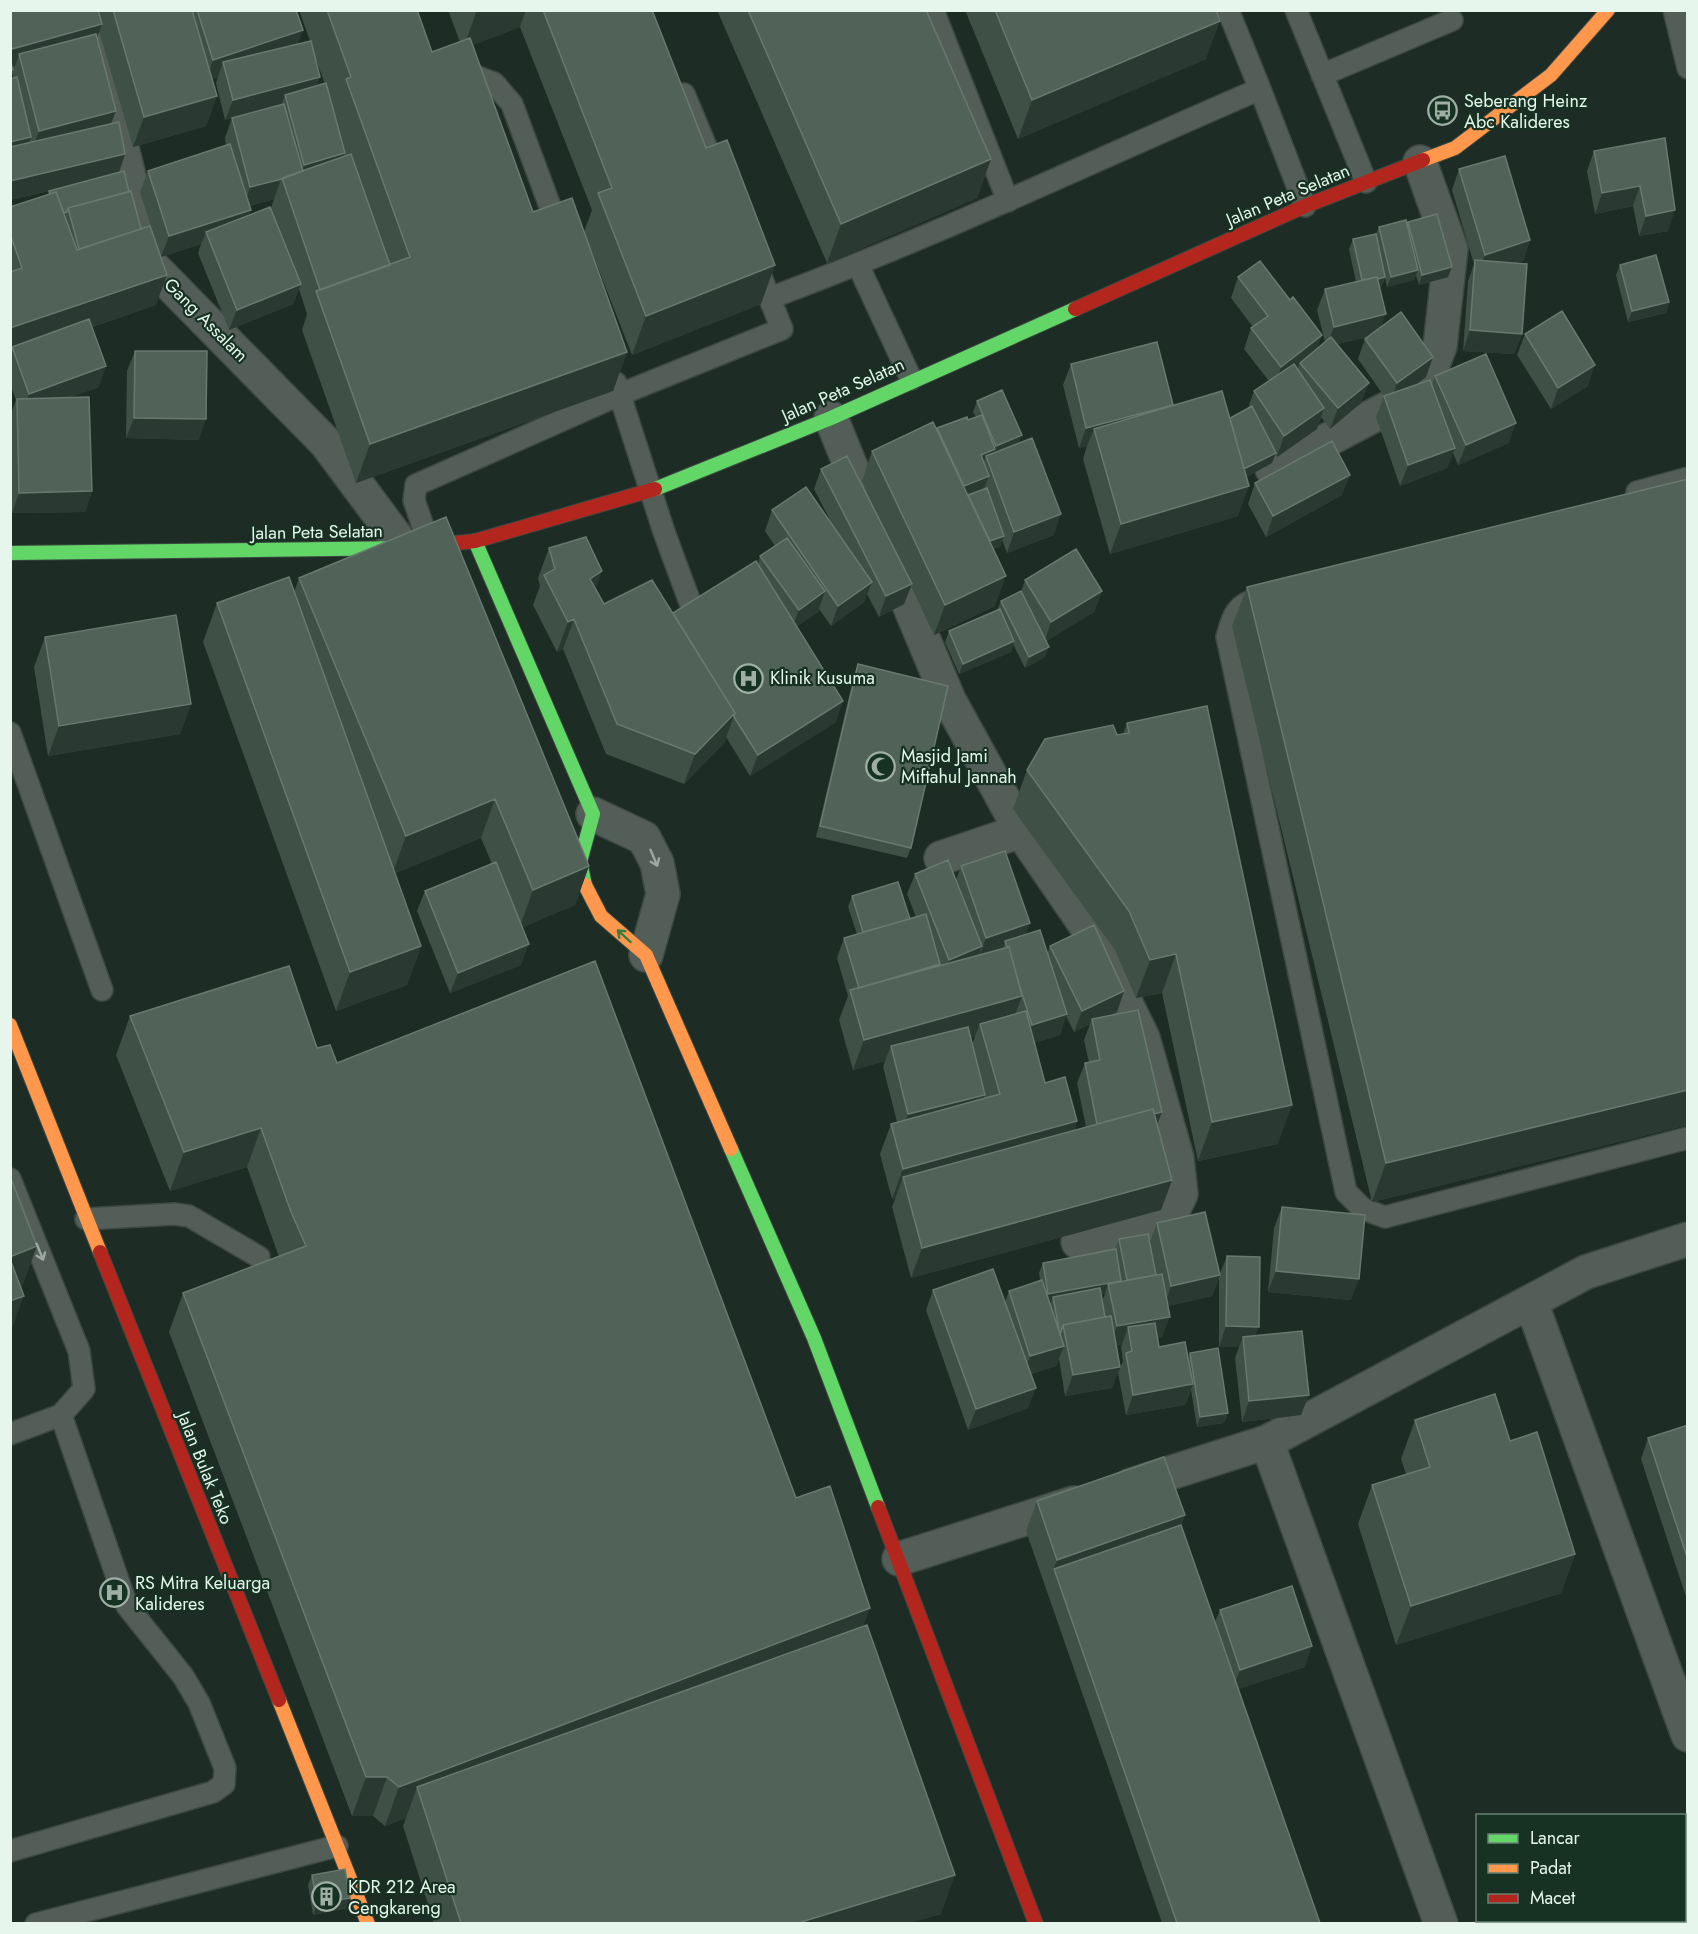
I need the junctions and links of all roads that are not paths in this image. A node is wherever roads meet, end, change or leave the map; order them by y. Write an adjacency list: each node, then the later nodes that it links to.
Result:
1 (89, 10): 31 (street, Gang Assalam)
2 (933, 10): 16 (lane)
3 (1228, 10): 12 (lane)
4 (1296, 10): 11 (lane)
5 (1608, 10): 13 (street, Jalan Peta Selatan)
6 (1674, 10): 9 (lane)
7 (1452, 20): 11 (lane)
8 (444, 65): 19 (lane)
9 (1688, 68)
10 (675, 72): 15 (lane)
11 (1322, 75): 14 (lane)
12 (1260, 89): 16 (lane); 17 (lane)
13 (1420, 162): 14 (street, Jalan Peta Selatan); 26 (street)
14 (1366, 182): 17 (street, Jalan Peta Selatan)
15 (725, 190)
16 (1008, 201): 20 (lane)
17 (1305, 206): 23 (street, Jalan Peta Selatan)
18 (748, 244): 21 (lane)
19 (566, 249)
20 (858, 265): 21 (lane); 23 (lane)
21 (770, 298): 24 (lane)
22 (608, 361): 24 (lane)
23 (911, 380): 25 (street, Jalan Peta Selatan)
24 (621, 394): 28 (lane); 30 (lane)
25 (831, 418): 28 (street, Jalan Peta Selatan); 39 (street)
26 (1272, 470)
27 (1688, 478): 29 (lane)
28 (651, 491): 32 (street, Jalan Peta Selatan); 36 (lane)
29 (1619, 497)
30 (414, 500): 31 (lane); 33 (lane)
31 (379, 515): 33 (street, Gang Assalam)
32 (475, 541): 33 (street, Jalan Peta Selatan); 38 (street)
33 (417, 548): 34 (street, Jalan Peta Selatan)
34 (10, 553)
35 (1279, 592): 44 (lane)
36 (691, 604)
37 (10, 733): 42 (lane)
38 (593, 814): 41 (street, one-way to 38); 41 (street, one-way to 41)
39 (1021, 831): 40 (street); 48 (street)
40 (941, 858)
41 (646, 955): 54 (street)
42 (102, 990)
43 (10, 1025): 46 (street, Jalan Bulak Teko)
44 (1688, 1138)
45 (10, 1179): 51 (lane, one-way to 51)
46 (86, 1219): 49 (lane); 56 (street, Jalan Bulak Teko)
47 (1688, 1239): 50 (street)
48 (1078, 1242)
49 (259, 1257)
50 (1531, 1302): 53 (street); 55 (street)
51 (61, 1415): 52 (lane); 57 (lane)
52 (10, 1434)
53 (1267, 1442): 54 (street); 61 (street)
54 (899, 1559): 60 (street)
55 (1688, 1735)
56 (337, 1846): 58 (lane); 59 (street, Jalan Bulak Teko)
57 (10, 1851)
58 (36, 1923)
59 (368, 1923)
60 (1036, 1923)
61 (1441, 1923)

